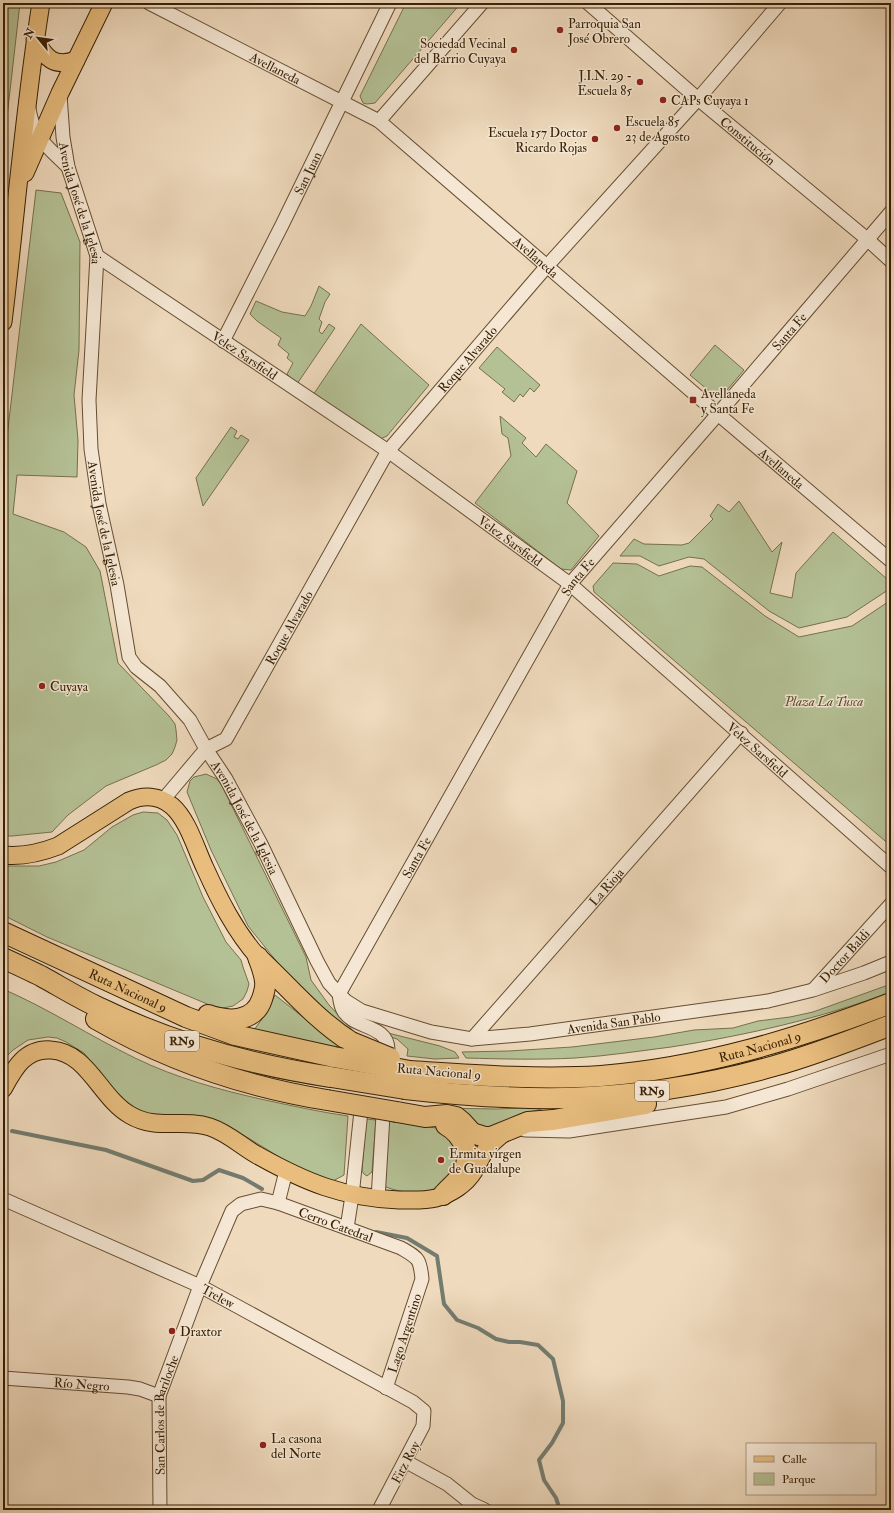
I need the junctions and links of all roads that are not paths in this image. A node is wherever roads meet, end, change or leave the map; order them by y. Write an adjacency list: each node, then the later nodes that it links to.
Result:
1 (41, 3): 8 (main road)
2 (104, 3): 9 (main road, Avenida José de la Iglesia)
3 (149, 3): 13 (street, Avellaneda)
4 (390, 3): 13 (street, San Juan)
5 (482, 3): 14 (street)
6 (588, 3): 12 (street, Constitución)
7 (780, 3): 12 (street, Roque Alvarado)
8 (35, 39): 9 (main road); 11 (main road)
9 (76, 60): 10 (main road, Avenida José de la Iglesia)
10 (60, 93): 15 (main road); 16 (street, Avenida José de la Iglesia)
11 (27, 94): 15 (street); 17 (main road)
12 (698, 99): 19 (street, Constitución); 22 (street, Roque Alvarado)
13 (342, 102): 14 (street, Avellaneda); 24 (street, San Juan)
14 (379, 121): 22 (street, Avellaneda)
15 (39, 139): 16 (street); 17 (main road)
16 (68, 167): 20 (street, Avenida José de la Iglesia)
17 (19, 188): 23 (main road)
18 (891, 212): 19 (street, Santa Fe)
19 (867, 239): 21 (street, Constitución); 25 (street, Santa Fe)
20 (97, 256): 24 (street, Velez Sarsfield); 30 (street, Avenida José de la Iglesia)
21 (891, 261)
22 (547, 266): 25 (street, Avellaneda); 26 (street, Roque Alvarado)
23 (3, 322)
24 (223, 342): 26 (street, Velez Sarsfield)
25 (718, 414): 27 (street, Avellaneda); 28 (street, Santa Fe)
26 (388, 451): 28 (street, Velez Sarsfield); 30 (street, Roque Alvarado)
27 (891, 560)
28 (570, 584): 29 (street, Velez Sarsfield); 42 (street, Santa Fe)
29 (741, 733): 33 (street, Velez Sarsfield); 46 (street, La Rioja)
30 (206, 749): 31 (street); 42 (street, Avenida José de la Iglesia)
31 (163, 800): 32 (main road); 36 (main road)
32 (3, 855)
33 (891, 867)
34 (891, 904): 41 (street, Doctor Baldi)
35 (3, 932): 39 (highway, Ruta Nacional 9 / RN9)
36 (258, 957): 39 (highway); 47 (highway)
37 (3, 958): 40 (highway, RN9)
38 (891, 962): 41 (street, Avenida San Pablo)
39 (83, 969): 50 (highway, Ruta Nacional 9 / RN9, bridge)
40 (47, 980): 50 (highway, Ruta Nacional 9 / RN9, bridge); 53 (highway, bridge)
41 (813, 990): 46 (street, Avenida San Pablo)
42 (339, 994): 44 (street); 46 (street, Avenida San Pablo)
43 (891, 1003): 50 (highway, Ruta Nacional 9 / RN9)
44 (364, 1025): 47 (street); 50 (street)
45 (891, 1026): 48 (highway, Ruta Nacional 9 / RN9)
46 (472, 1039)
47 (359, 1041): 50 (highway, bridge)
48 (842, 1044): 50 (highway, Ruta Nacional 9 / RN9); 55 (highway)
49 (891, 1054): 55 (street)
50 (401, 1067)
51 (3, 1089): 56 (main road)
52 (361, 1111): 58 (street)
53 (390, 1113): 54 (highway); 60 (street)
54 (426, 1117): 55 (highway); 57 (highway)
55 (510, 1128): 57 (main road)
56 (286, 1171): 58 (main road); 61 (street)
57 (443, 1195): 60 (main road)
58 (352, 1196): 60 (main road); 63 (street)
59 (3, 1199): 65 (street, Trelew)
60 (378, 1199)
61 (278, 1203): 62 (street, Cerro Catedral); 63 (street, Cerro Catedral)
62 (232, 1211): 65 (street, San Carlos de Bariloche)
63 (347, 1228): 64 (street, Cerro Catedral)
64 (422, 1279): 67 (street, Lago Argentino)
65 (200, 1286): 67 (street, Trelew); 68 (street, San Carlos de Bariloche)
66 (3, 1378): 68 (street, Río Negro)
67 (386, 1388): 69 (street, Trelew)
68 (158, 1396): 71 (street, San Carlos de Bariloche)
69 (424, 1411): 70 (street, Fitz Roy)
70 (405, 1461): 72 (street, Fitz Roy); 73 (street)
71 (160, 1510)
72 (379, 1510)
73 (485, 1510)

